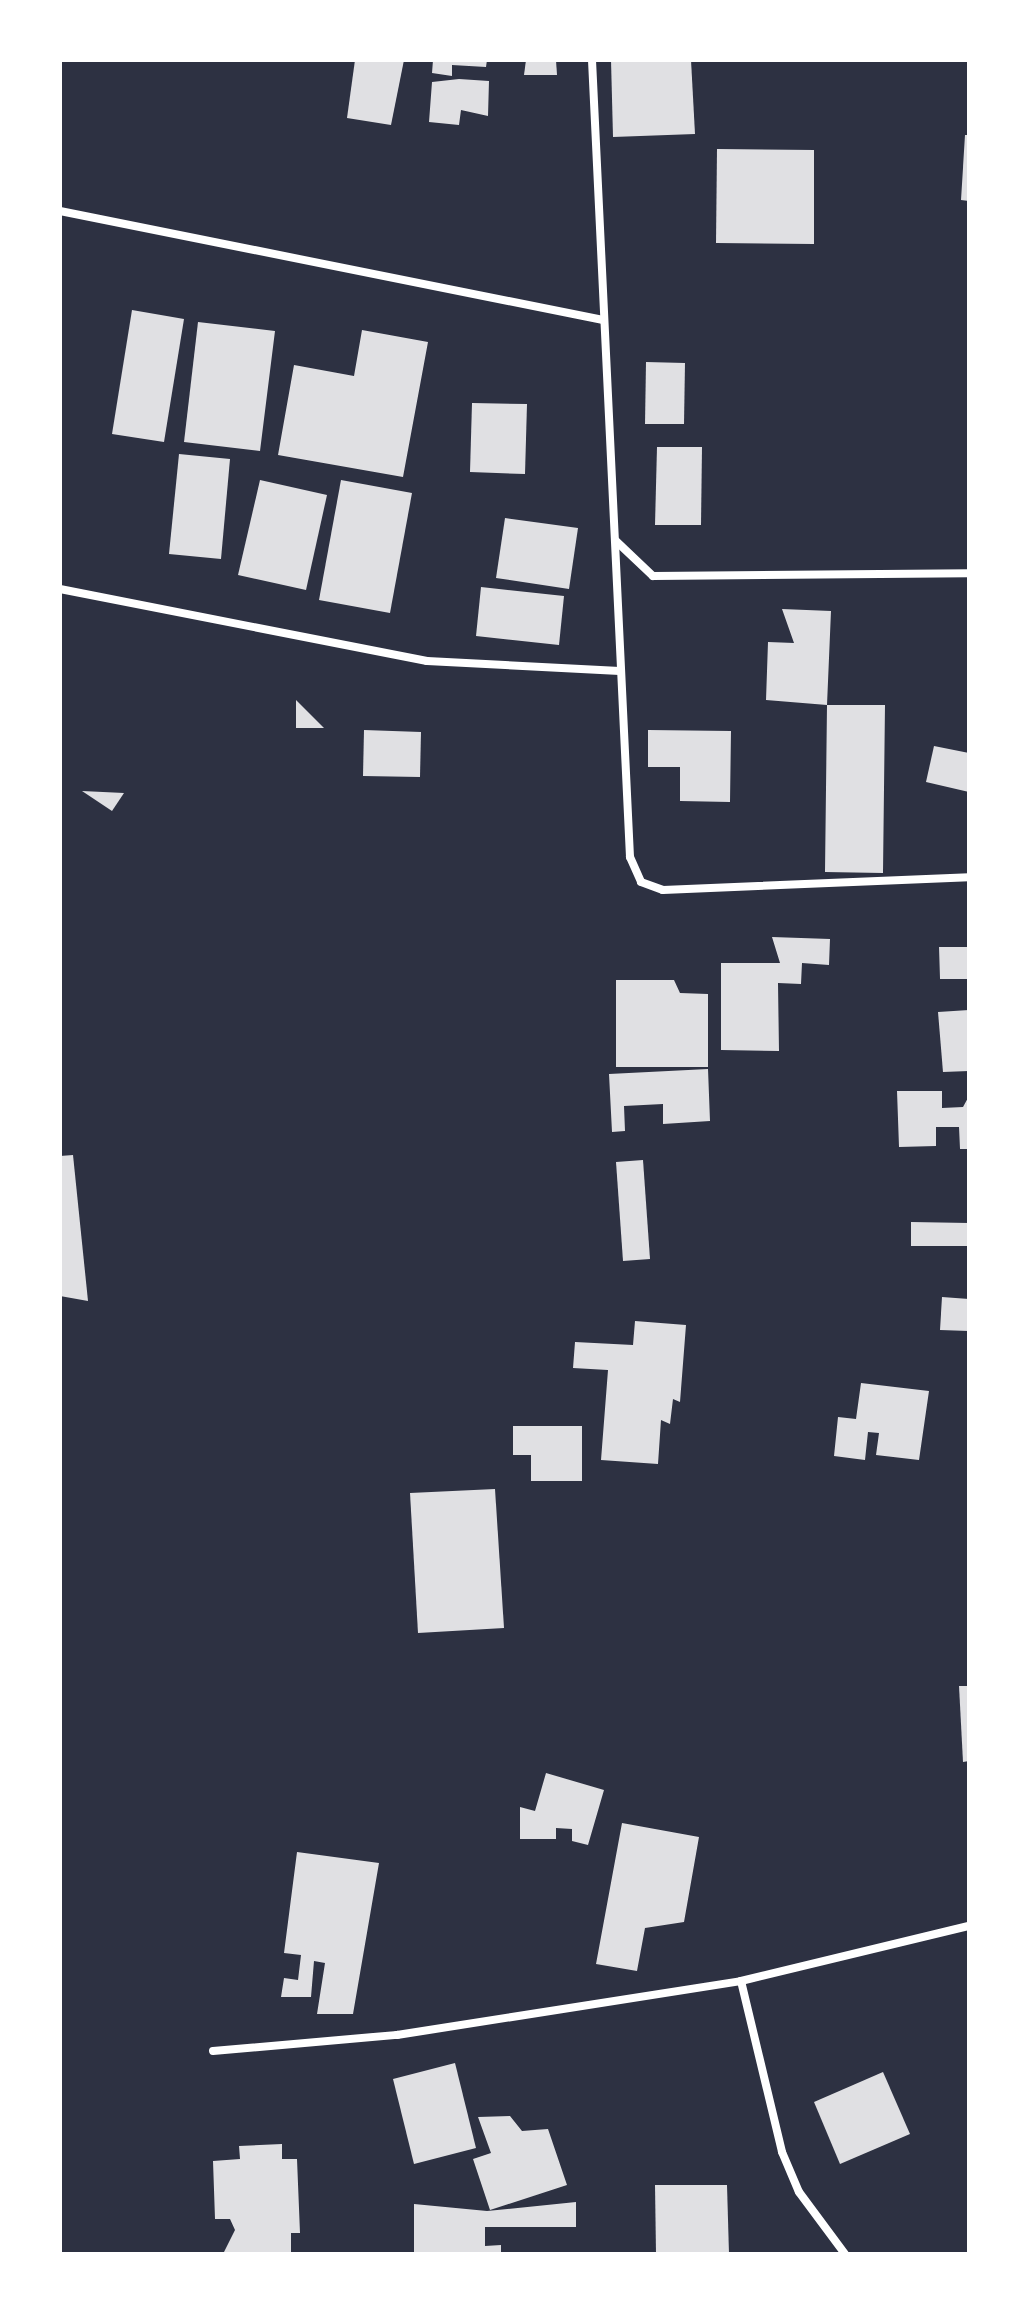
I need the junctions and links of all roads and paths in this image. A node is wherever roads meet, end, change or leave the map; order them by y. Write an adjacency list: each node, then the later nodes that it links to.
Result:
1 (592, 60): 3 (street)
2 (60, 211): 3 (street)
3 (603, 320): 4 (street)
4 (616, 540): 5 (street); 7 (street)
5 (969, 573)
6 (60, 589): 7 (street)
7 (620, 671): 8 (street)
8 (969, 877)
9 (969, 1926): 10 (street)
10 (741, 1981): 11 (street); 12 (street)
11 (213, 2051)
12 (845, 2254)

